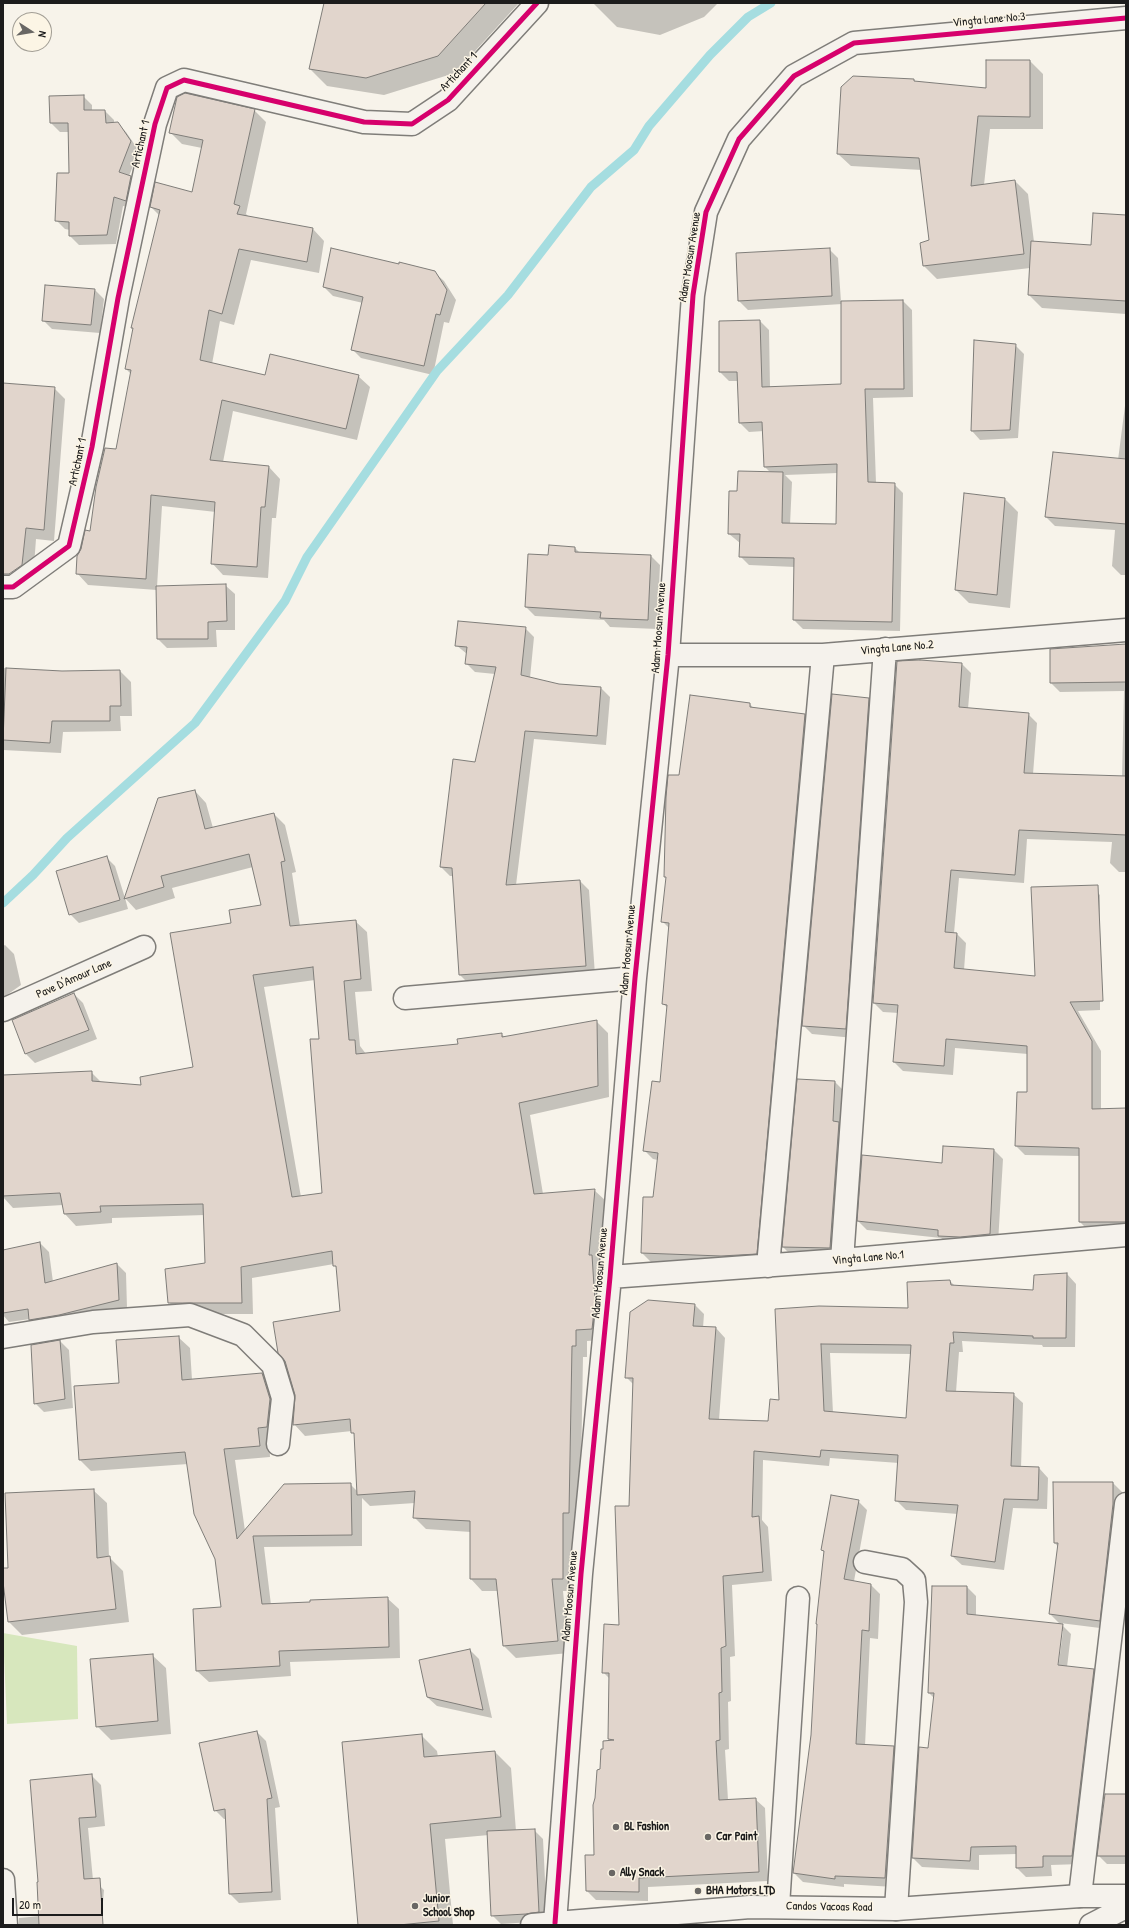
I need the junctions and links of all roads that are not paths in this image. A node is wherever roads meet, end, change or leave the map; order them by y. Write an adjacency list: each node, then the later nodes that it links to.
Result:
1 (537, 3): 4 (street, Artichant 1)
2 (1126, 18): 3 (street, Vingta Lane No.3)
3 (854, 43): 8 (street, Adam Moosun Avenue)
4 (3, 587)
5 (1126, 630): 6 (street, Vingta Lane No.2)
6 (885, 649): 7 (street, Vingta Lane No.2); 14 (street)
7 (823, 655): 8 (street, Vingta Lane No.2); 15 (street)
8 (668, 656): 10 (street, Adam Moosun Avenue)
9 (144, 947): 12 (street, Pave D'Amour Lane)
10 (635, 978): 11 (street); 16 (street, Adam Moosun Avenue)
11 (404, 998)
12 (3, 1010)
13 (1126, 1235): 14 (street, Vingta Lane No.1)
14 (842, 1260): 15 (street, Vingta Lane No.1)
15 (768, 1266): 16 (street, Vingta Lane No.1)
16 (610, 1277): 28 (street, Adam Moosun Avenue)
17 (3, 1337): 18 (street)
18 (278, 1444)
19 (1126, 1504): 23 (street)
20 (865, 1562): 27 (street)
21 (798, 1598): 25 (street)
22 (3, 1880): 29 (street)
23 (1080, 1896): 24 (street, Candos Vacoas Road); 27 (street, Candos Vacoas Road)
24 (1126, 1896)
25 (778, 1906): 27 (street, Candos Vacoas Road); 28 (street, Candos Vacoas Road)
26 (1126, 1907): 31 (street)
27 (896, 1909)
28 (555, 1923): 30 (street, Candos Vacoas Road)
29 (6, 1925)
30 (532, 1925)
31 (1091, 1925)

